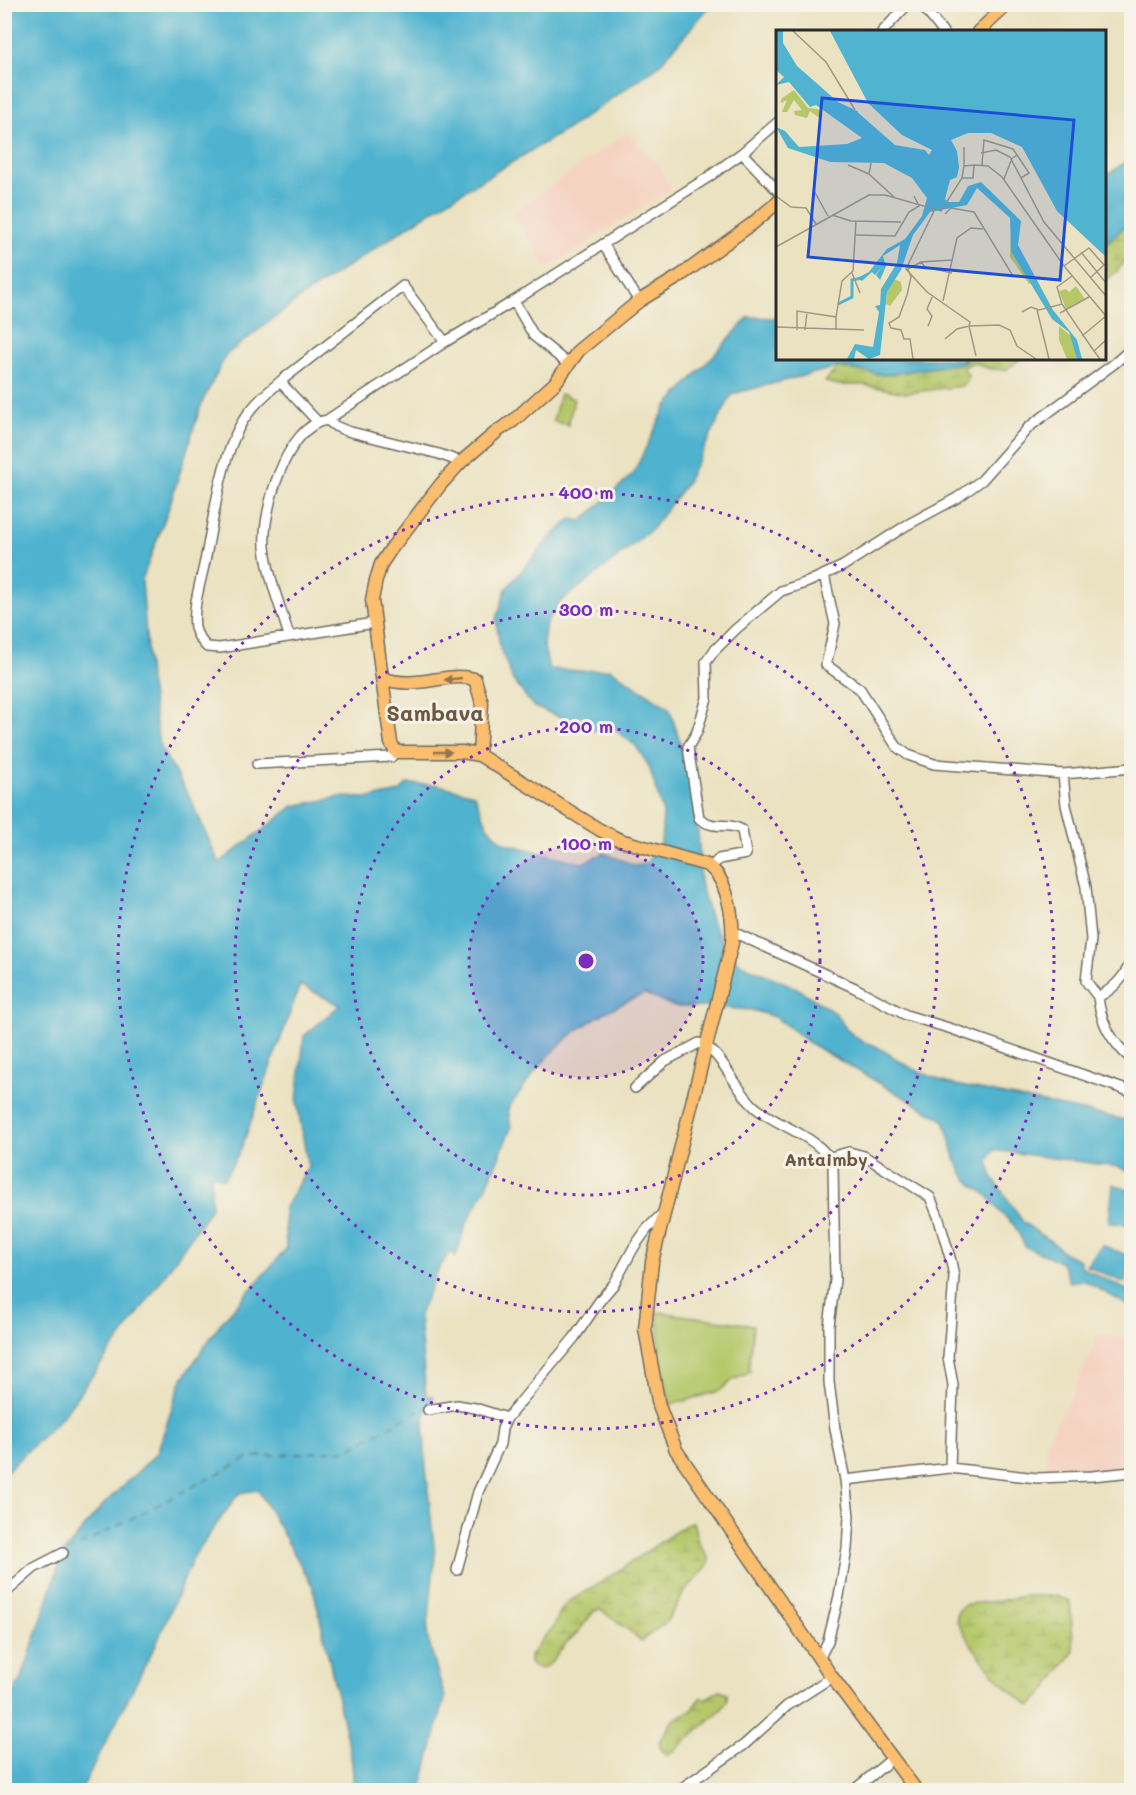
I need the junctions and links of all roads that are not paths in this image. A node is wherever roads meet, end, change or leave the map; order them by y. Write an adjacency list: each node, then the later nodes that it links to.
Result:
1 (908, 4): 4 (street)
2 (921, 4): 5 (street)
3 (1008, 4): 6 (main road)
4 (884, 30)
5 (941, 30)
6 (980, 30)
7 (776, 123): 8 (street)
8 (742, 153): 9 (street); 11 (street)
9 (776, 190)
10 (776, 203): 13 (main road)
11 (603, 244): 12 (street); 13 (street)
12 (514, 301): 14 (street); 16 (street)
13 (639, 301): 16 (main road)
14 (445, 342): 17 (street); 18 (street)
15 (1131, 348): 20 (street)
16 (568, 364): 19 (main road)
17 (282, 380): 18 (street); 22 (street)
18 (322, 420): 19 (street); 22 (street)
19 (461, 462): 21 (main road)
20 (824, 576): 28 (street); 29 (street)
21 (374, 623): 22 (street); 23 (main road)
22 (289, 636)
23 (382, 678): 24 (main road); 25 (main road, one-way to 23)
24 (396, 752): 25 (main road, one-way to 25); 26 (street)
25 (479, 755): 29 (main road)
26 (257, 764)
27 (1131, 768): 28 (street)
28 (1063, 774): 34 (street)
29 (709, 866): 31 (main road)
30 (1131, 932): 32 (street)
31 (733, 937): 35 (main road); 38 (street)
32 (1131, 944)
33 (1131, 957): 34 (street)
34 (1098, 997): 36 (street)
35 (706, 1045): 37 (street); 39 (street); 40 (main road)
36 (1131, 1060)
37 (635, 1089)
38 (1131, 1092)
39 (830, 1158): 43 (street); 45 (street)
40 (665, 1211): 42 (street); 49 (main road)
41 (428, 1410): 42 (street)
42 (507, 1418): 47 (street)
43 (950, 1468): 44 (street); 45 (street)
44 (1131, 1472)
45 (845, 1480): 49 (street)
46 (63, 1553): 48 (street)
47 (457, 1570)
48 (4, 1594)
49 (820, 1657): 50 (main road)
50 (832, 1677): 51 (main road); 52 (street)
51 (893, 1758): 53 (street); 54 (main road)
52 (678, 1791)
53 (854, 1791)
54 (916, 1791)

